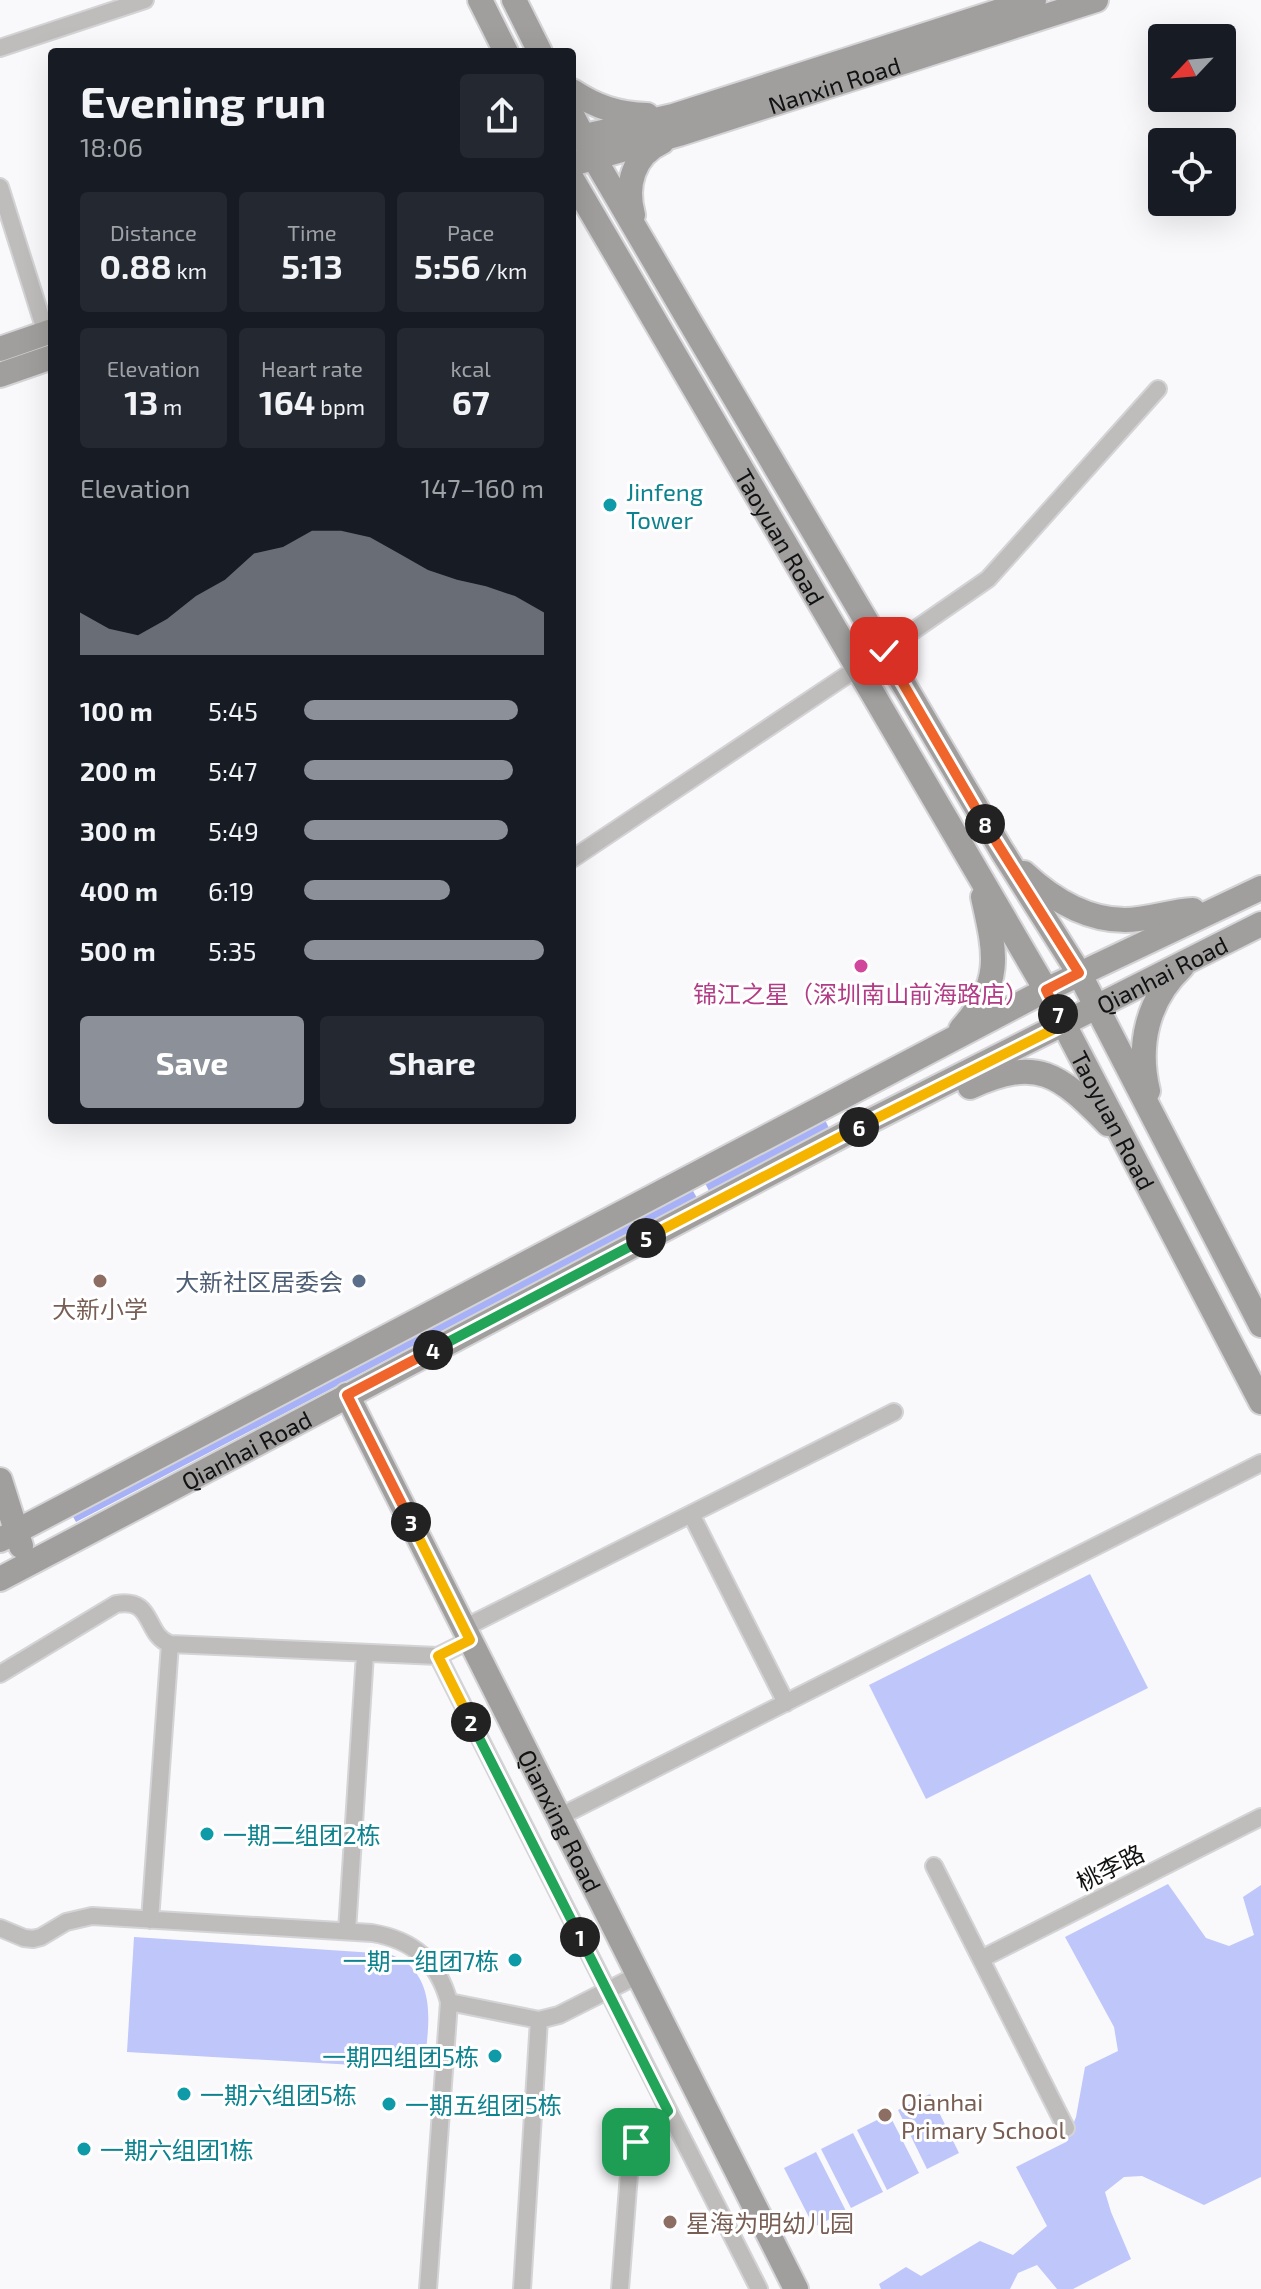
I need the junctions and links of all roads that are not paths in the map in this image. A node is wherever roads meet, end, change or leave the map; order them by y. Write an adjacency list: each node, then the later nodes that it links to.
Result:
1 (145, 0): 6 (street)
2 (480, 0): 7 (main road)
3 (514, 0): 8 (main road)
4 (1034, 0): 10 (main road, Nanxin Road)
5 (1096, 0): 10 (main road, Nanxin Road)
6 (0, 48)
7 (504, 48)
8 (538, 48)
9 (576, 94): 10 (main road)
10 (676, 125): 11 (main road, Nanxin Road); 16 (main road)
11 (580, 150): 16 (main road, Taoyuan Road)
12 (576, 186): 15 (main road, Taoyuan Road)
13 (0, 187): 17 (street)
14 (576, 212): 15 (main road)
15 (603, 233): 24 (main road, Taoyuan Road)
16 (638, 233): 23 (main road, Taoyuan Road)
17 (48, 329)
18 (48, 332): 19 (main road)
19 (0, 349)
20 (48, 358): 21 (main road)
21 (0, 375)
22 (1158, 389): 23 (street)
23 (884, 651): 25 (main road, Taoyuan Road)
24 (859, 667): 26 (street); 27 (main road, Taoyuan Road)
25 (1002, 851): 29 (main road); 32 (main road, Taoyuan Road)
26 (576, 856)
27 (978, 874): 33 (main road, Taoyuan Road); 36 (main road)
28 (1261, 888): 29 (main road, Qianhai Road)
29 (1216, 909): 32 (main road, Qianhai Road)
30 (1261, 924): 31 (main road, Qianhai Road)
31 (1193, 957): 34 (main road, Qianhai Road); 38 (main road)
32 (1079, 973): 33 (main road, Qianhai Road); 34 (main road, Taoyuan Road)
33 (1046, 990): 35 (main road, Taoyuan Road); 36 (main road, Qianhai Road)
34 (1098, 1007): 35 (main road, Qianhai Road); 38 (main road, Taoyuan Road)
35 (1064, 1024): 37 (main road, Qianhai Road); 39 (main road, Taoyuan Road)
36 (951, 1040): 47 (main road, Qianhai Road)
37 (866, 1123): 39 (main road); 41 (main road, Qianhai Road)
38 (1163, 1135): 40 (main road, Taoyuan Road)
39 (1132, 1154): 42 (main road, Taoyuan Road)
40 (1261, 1325)
41 (347, 1395): 48 (main road, Qianhai Road); 50 (main road, Qianxing Road)
42 (1261, 1402)
43 (894, 1412): 46 (street)
44 (1261, 1463): 55 (street)
45 (0, 1480): 47 (main road)
46 (691, 1514): 50 (street); 55 (street)
47 (7, 1536): 48 (main road)
48 (27, 1563): 49 (main road, Qianhai Road)
49 (0, 1579)
50 (467, 1634): 53 (street); 56 (main road, Qianxing Road)
51 (170, 1644): 52 (street); 54 (street); 59 (street)
52 (365, 1654): 53 (street); 61 (street)
53 (438, 1656): 64 (street)
54 (0, 1674)
55 (786, 1703): 56 (street)
56 (559, 1817): 63 (main road, Qianxing Road)
57 (1261, 1817): 62 (street, 桃李路)
58 (934, 1866): 62 (street)
59 (150, 1920): 60 (street); 61 (street)
60 (0, 1928)
61 (347, 1931): 65 (street)
62 (981, 1959): 68 (street)
63 (638, 1975): 64 (street); 73 (main road, Qianxing Road)
64 (607, 1991): 66 (street); 67 (street)
65 (449, 2002): 66 (street); 69 (street)
66 (539, 2020): 70 (street)
67 (668, 2111): 71 (street); 72 (street)
68 (1066, 2128)
69 (428, 2289)
70 (522, 2289)
71 (620, 2289)
72 (759, 2289)
73 (796, 2289)

